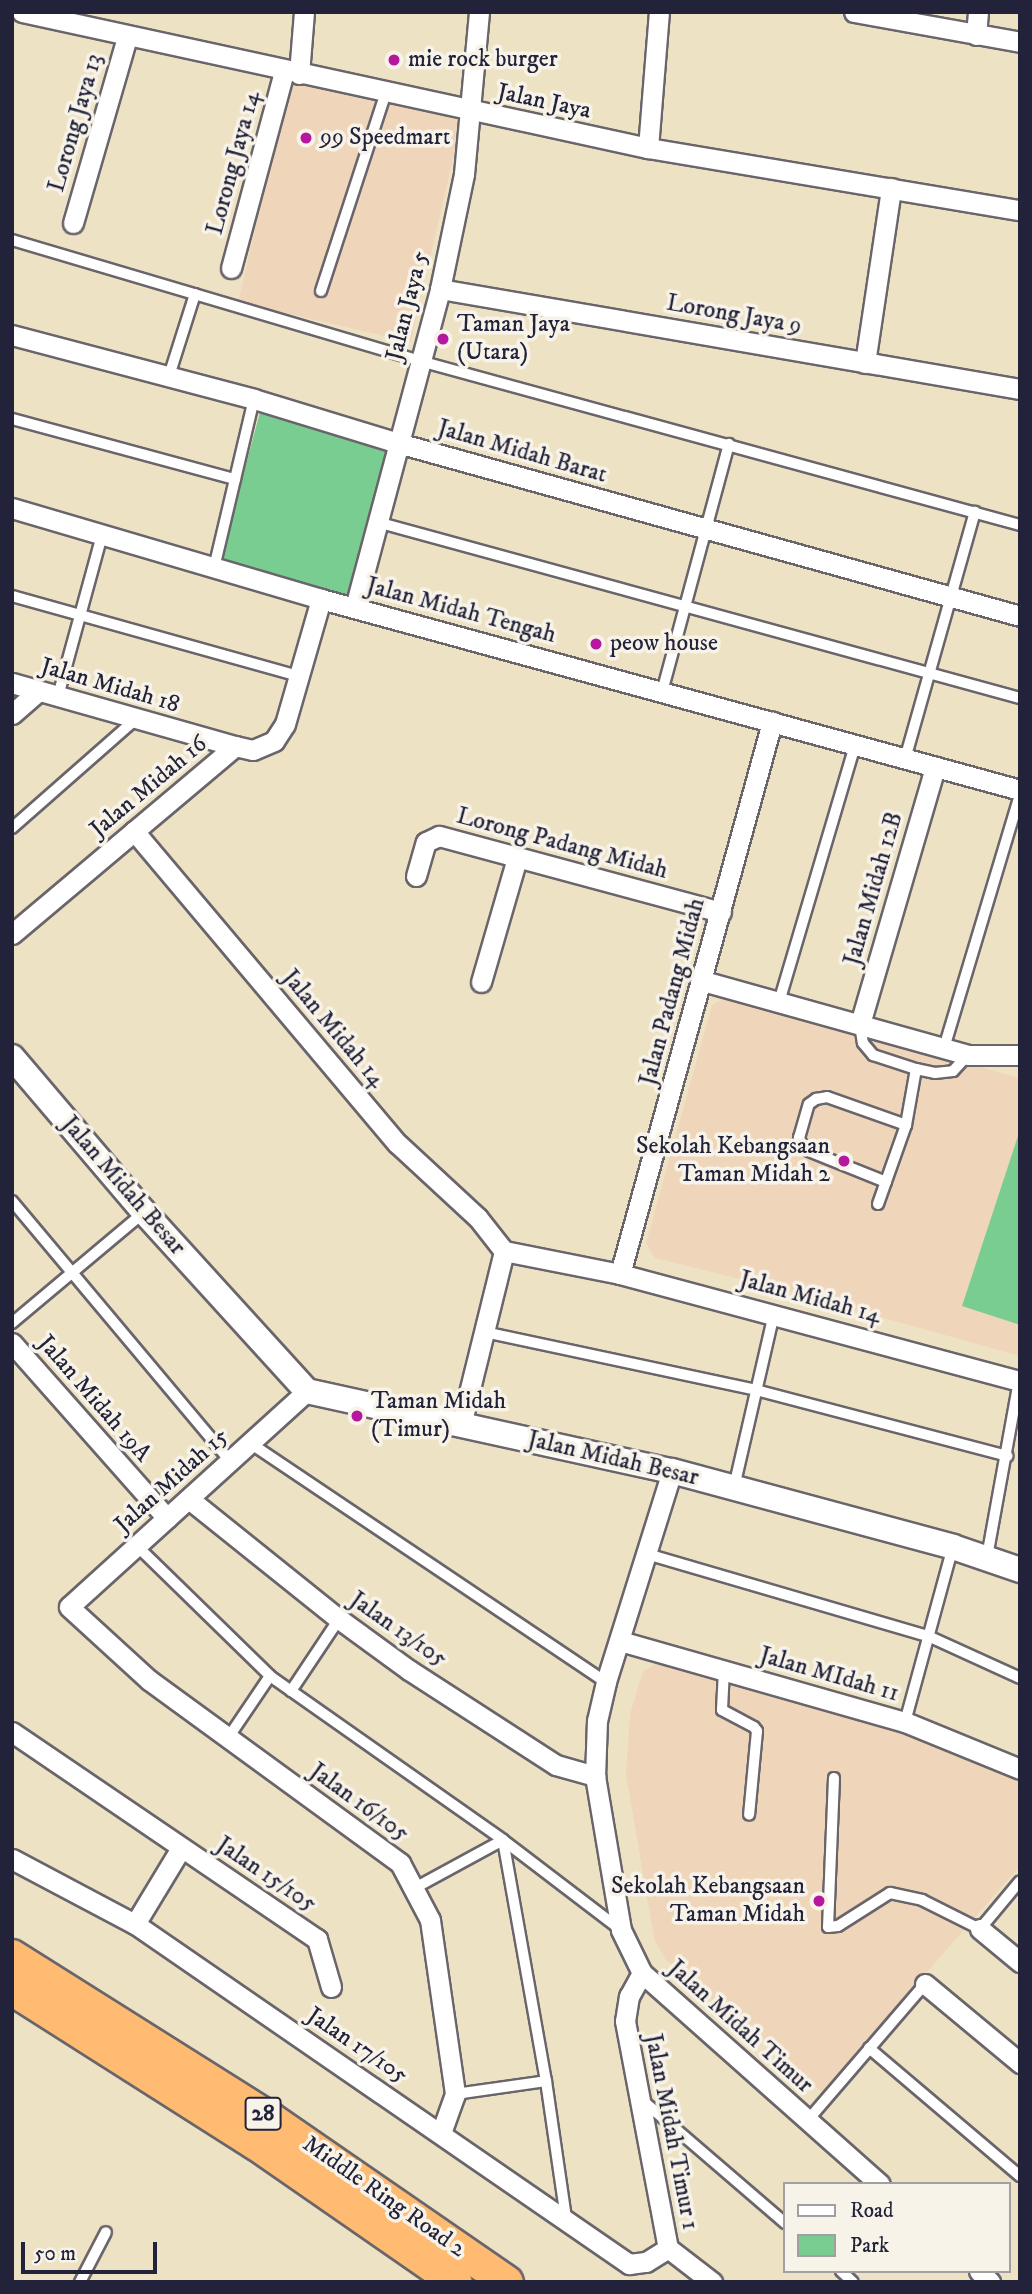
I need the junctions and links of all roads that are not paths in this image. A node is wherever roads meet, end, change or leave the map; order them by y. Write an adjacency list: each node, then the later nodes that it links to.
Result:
1 (22, 12): 8 (street, Jalan Jaya)
2 (304, 12): 10 (street, Lorong Jaya 14)
3 (479, 12): 12 (street, Jalan Jaya 5)
4 (659, 12): 13 (street)
5 (854, 12): 7 (street)
6 (978, 12): 7 (street)
7 (976, 35): 9 (street)
8 (127, 37): 10 (street, Jalan Jaya); 16 (street, Lorong Jaya 13)
9 (1020, 42)
10 (292, 72): 11 (street, Jalan Jaya); 18 (street, Lorong Jaya 14)
11 (386, 92): 12 (street, Jalan Jaya); 20 (lane)
12 (471, 111): 13 (street, Jalan Jaya); 19 (street, Jalan Jaya 5)
13 (648, 148): 14 (street, Jalan Jaya)
14 (891, 188): 15 (street, Jalan Jaya); 24 (street)
15 (1020, 210)
16 (73, 223)
17 (12, 240): 21 (lane)
18 (231, 268)
19 (440, 289): 23 (street, Jalan Jaya 5); 24 (street, Lorong Jaya 9)
20 (321, 291)
21 (195, 294): 23 (lane); 25 (lane)
22 (12, 335): 25 (street, Jalan Midah Barat)
23 (420, 361): 29 (street, Jalan Jaya 5); 30 (lane)
24 (865, 363): 26 (street, Lorong Jaya 9)
25 (169, 376): 27 (street, Jalan Midah Barat)
26 (1020, 389)
27 (254, 398): 29 (street, Jalan Midah Barat); 31 (lane)
28 (12, 419): 31 (lane)
29 (398, 443): 34 (street, Jalan Jaya 5); 36 (street, Jalan Midah Barat)
30 (729, 444): 33 (lane); 36 (lane)
31 (235, 480): 38 (lane)
32 (12, 508): 37 (street, Jalan Midah Tengah)
33 (975, 512): 35 (lane); 40 (lane)
34 (377, 522): 42 (lane); 43 (street, Jalan Jaya 5)
35 (1020, 525)
36 (706, 528): 40 (street, Jalan Midah Barat); 42 (lane)
37 (102, 535): 38 (street, Jalan Midah Tengah); 44 (lane)
38 (214, 568): 41 (street, Jalan Midah Tengah)
39 (12, 596): 44 (lane)
40 (953, 597): 45 (street, Jalan Midah Barat); 46 (lane)
41 (321, 599): 43 (street, Jalan Midah Tengah); 47 (street, Jalan Midah 16)
42 (687, 606): 46 (lane); 50 (lane)
43 (355, 607): 50 (street, Jalan Midah Tengah)
44 (80, 613): 47 (lane); 51 (lane)
45 (1020, 615)
46 (931, 672): 52 (lane); 58 (lane)
47 (298, 676): 57 (street, Jalan Midah 16)
48 (12, 683): 49 (street, Jalan Midah 18)
49 (38, 691): 51 (street, Jalan Midah 18); 53 (street)
50 (663, 692): 55 (street, Jalan Midah Tengah)
51 (58, 696): 54 (street, Jalan Midah 18)
52 (1020, 698)
53 (12, 714)
54 (137, 719): 57 (street, Jalan Midah 18); 61 (lane)
55 (772, 722): 56 (street, Jalan Midah Tengah); 65 (street, Jalan Padang Midah)
56 (855, 745): 58 (street, Jalan Midah Tengah); 69 (lane)
57 (235, 746): 62 (street, Jalan Midah 16)
58 (905, 759): 59 (street, Jalan Midah Tengah)
59 (935, 767): 60 (street, Jalan Midah Tengah); 70 (street, Jalan Midah 12B)
60 (1020, 792): 71 (lane)
61 (12, 828)
62 (134, 831): 66 (street, Jalan Midah 16); 81 (street, Jalan Midah 14)
63 (517, 858): 64 (street, Lorong Padang Midah); 65 (street, Lorong Padang Midah); 68 (street)
64 (415, 876)
65 (721, 912): 67 (street, Jalan Padang Midah)
66 (12, 934)
67 (703, 981): 69 (street); 83 (street, Jalan Padang Midah)
68 (481, 982)
69 (779, 1002): 70 (street)
70 (860, 1024): 71 (street); 75 (lane)
71 (944, 1048): 73 (street)
72 (1020, 1054): 73 (street)
73 (968, 1055): 75 (lane)
74 (12, 1057): 80 (street, Jalan Midah Besar)
75 (916, 1069): 76 (lane)
76 (906, 1125): 77 (lane); 77 (lane)
77 (886, 1182): 79 (lane)
78 (12, 1201): 82 (lane)
79 (878, 1204)
80 (144, 1212): 82 (lane); 90 (street, Jalan Midah Besar)
81 (504, 1251): 83 (street, Jalan Midah 14); 86 (street)
82 (72, 1270): 85 (lane); 94 (lane)
83 (620, 1274): 84 (street, Jalan Midah 14)
84 (774, 1314): 88 (street, Jalan Midah 14); 89 (lane)
85 (12, 1323)
86 (483, 1332): 89 (lane); 91 (street)
87 (12, 1343): 98 (street, Jalan Midah 19A)
88 (1020, 1381): 93 (lane)
89 (756, 1390): 93 (lane); 96 (lane)
90 (307, 1391): 91 (street, Jalan Midah Besar); 92 (street, Jalan Midah 15)
91 (461, 1425): 95 (street, Jalan Midah Besar)
92 (250, 1443): 94 (street, Jalan Midah 15); 111 (lane)
93 (1007, 1456): 102 (lane)
94 (230, 1461): 97 (street, Jalan Midah 15)
95 (672, 1471): 96 (street, Jalan Midah Besar); 101 (street, Jalan Midah Timur)
96 (734, 1487): 100 (street, Jalan Midah Besar)
97 (189, 1499): 98 (street, Jalan Midah 15); 105 (street, Jalan 13/105)
98 (167, 1518): 99 (street, Jalan Midah 15)
99 (137, 1546): 104 (street, Jalan Midah 15); 109 (lane)
100 (953, 1547): 102 (street, Jalan Midah Besar); 106 (lane)
101 (648, 1553): 106 (lane); 107 (street, Jalan Midah Timur)
102 (987, 1557): 103 (street, Jalan Midah Besar)
103 (1020, 1570)
104 (69, 1607): 115 (street, Jalan 16/105)
105 (339, 1619): 112 (lane); 117 (street, Jalan 13/105)
106 (928, 1636): 110 (lane); 113 (lane)
107 (620, 1641): 108 (street, Jalan MIdah 11); 111 (street, Jalan Midah Timur)
108 (724, 1670): 113 (street, Jalan MIdah 11); 119 (lane)
109 (270, 1676): 112 (lane); 115 (lane)
110 (1020, 1678)
111 (606, 1682): 117 (street, Jalan Midah Timur)
112 (291, 1691): 120 (lane)
113 (905, 1722): 116 (street, Jalan MIdah 11)
114 (12, 1732): 121 (street, Jalan 15/105)
115 (228, 1738): 124 (street, Jalan 16/105)
116 (1020, 1769)
117 (596, 1776): 127 (street, Jalan Midah Timur)
118 (834, 1778): 126 (lane)
119 (749, 1815)
120 (503, 1840): 124 (lane); 127 (lane); 136 (lane)
121 (181, 1848): 125 (street, Jalan 15/105); 132 (street, Jalan 15/105)
122 (12, 1859): 125 (street, Jalan 17/105)
123 (1020, 1881): 126 (lane)
124 (412, 1889): 137 (street, Jalan 16/105)
125 (135, 1924): 140 (street, Jalan 17/105)
126 (980, 1929): 129 (street)
127 (621, 1930): 130 (street, Jalan Midah Timur)
128 (12, 1956): 149 (highway, Middle Ring Road 2 / 28)
129 (1020, 1962)
130 (642, 1973): 138 (street, Jalan Midah Timur 1); 139 (street, Jalan Midah Timur)
131 (925, 1984): 134 (lane); 135 (street)
132 (331, 1987)
133 (12, 1989): 148 (highway, Middle Ring Road 2 / 28)
134 (869, 2048): 139 (lane); 141 (lane)
135 (1020, 2063)
136 (545, 2081): 137 (lane); 144 (lane)
137 (455, 2094): 140 (street, Jalan 16/105)
138 (640, 2098): 143 (lane); 146 (street, Jalan Midah Timur 1)
139 (808, 2120): 142 (street, Jalan Midah Timur)
140 (441, 2133): 144 (street, Jalan 17/105)
141 (1020, 2176)
142 (876, 2182)
143 (783, 2221)
144 (567, 2224): 146 (street, Jalan 17/105)
145 (106, 2232): 147 (lane)
146 (668, 2248): 150 (street, Jalan Midah Timur 1)
147 (80, 2282)
148 (456, 2282)
149 (507, 2282)
150 (712, 2282)

